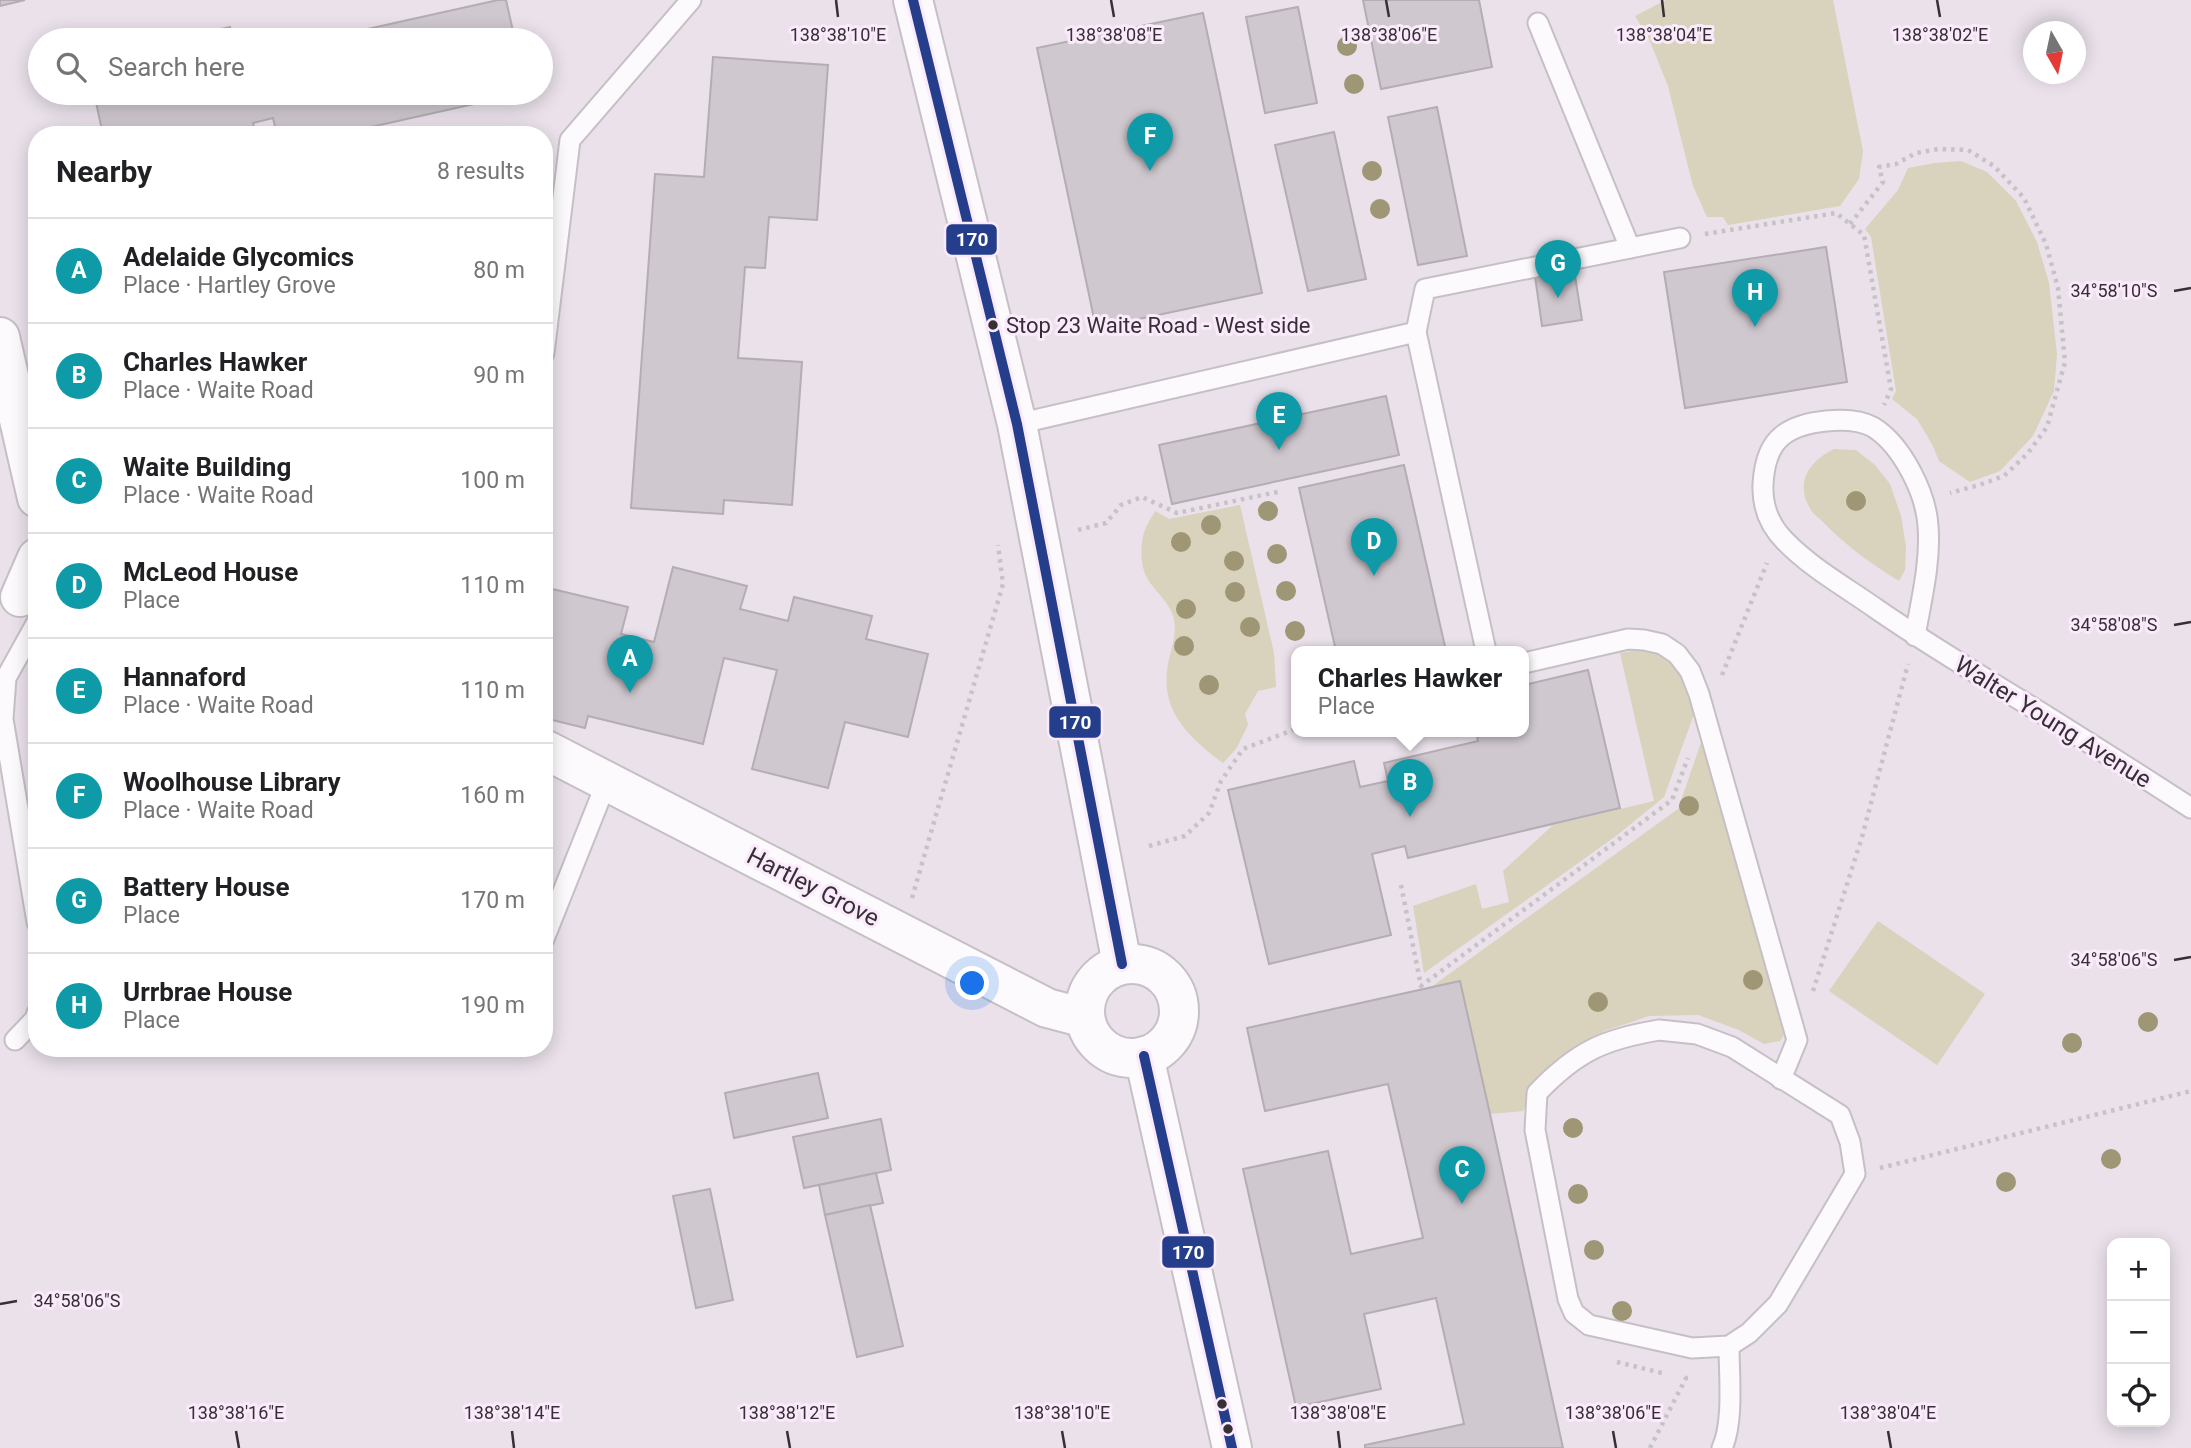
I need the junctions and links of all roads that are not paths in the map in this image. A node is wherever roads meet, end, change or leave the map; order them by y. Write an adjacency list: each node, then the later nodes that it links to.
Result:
1 (691, 0): 6 (lane)
2 (913, 0): 9 (street)
3 (1538, 23): 5 (lane)
4 (1680, 238): 5 (lane)
5 (1630, 248): 7 (lane)
6 (553, 279)
7 (1416, 332): 9 (lane); 13 (lane)
8 (0, 337): 10 (street)
9 (1017, 424): 20 (street)
10 (28, 459)
11 (23, 602): 18 (lane)
12 (1915, 636): 12 (lane, Walter Young Avenue); 17 (lane, Walter Young Avenue)
13 (1485, 646)
14 (1529, 662): 25 (lane)
15 (553, 754): 16 (street, Hartley Grove)
16 (607, 781): 19 (lane); 21 (street, Hartley Grove)
17 (2191, 808)
18 (28, 870)
19 (553, 916)
20 (1122, 964): 21 (street); 24 (street)
21 (1085, 1018): 24 (street)
22 (28, 1026): 23 (lane)
23 (15, 1040)
24 (1144, 1056): 27 (street)
25 (1781, 1079): 26 (lane); 26 (lane)
26 (1729, 1346): 28 (lane)
27 (1231, 1448)
28 (1722, 1448)

